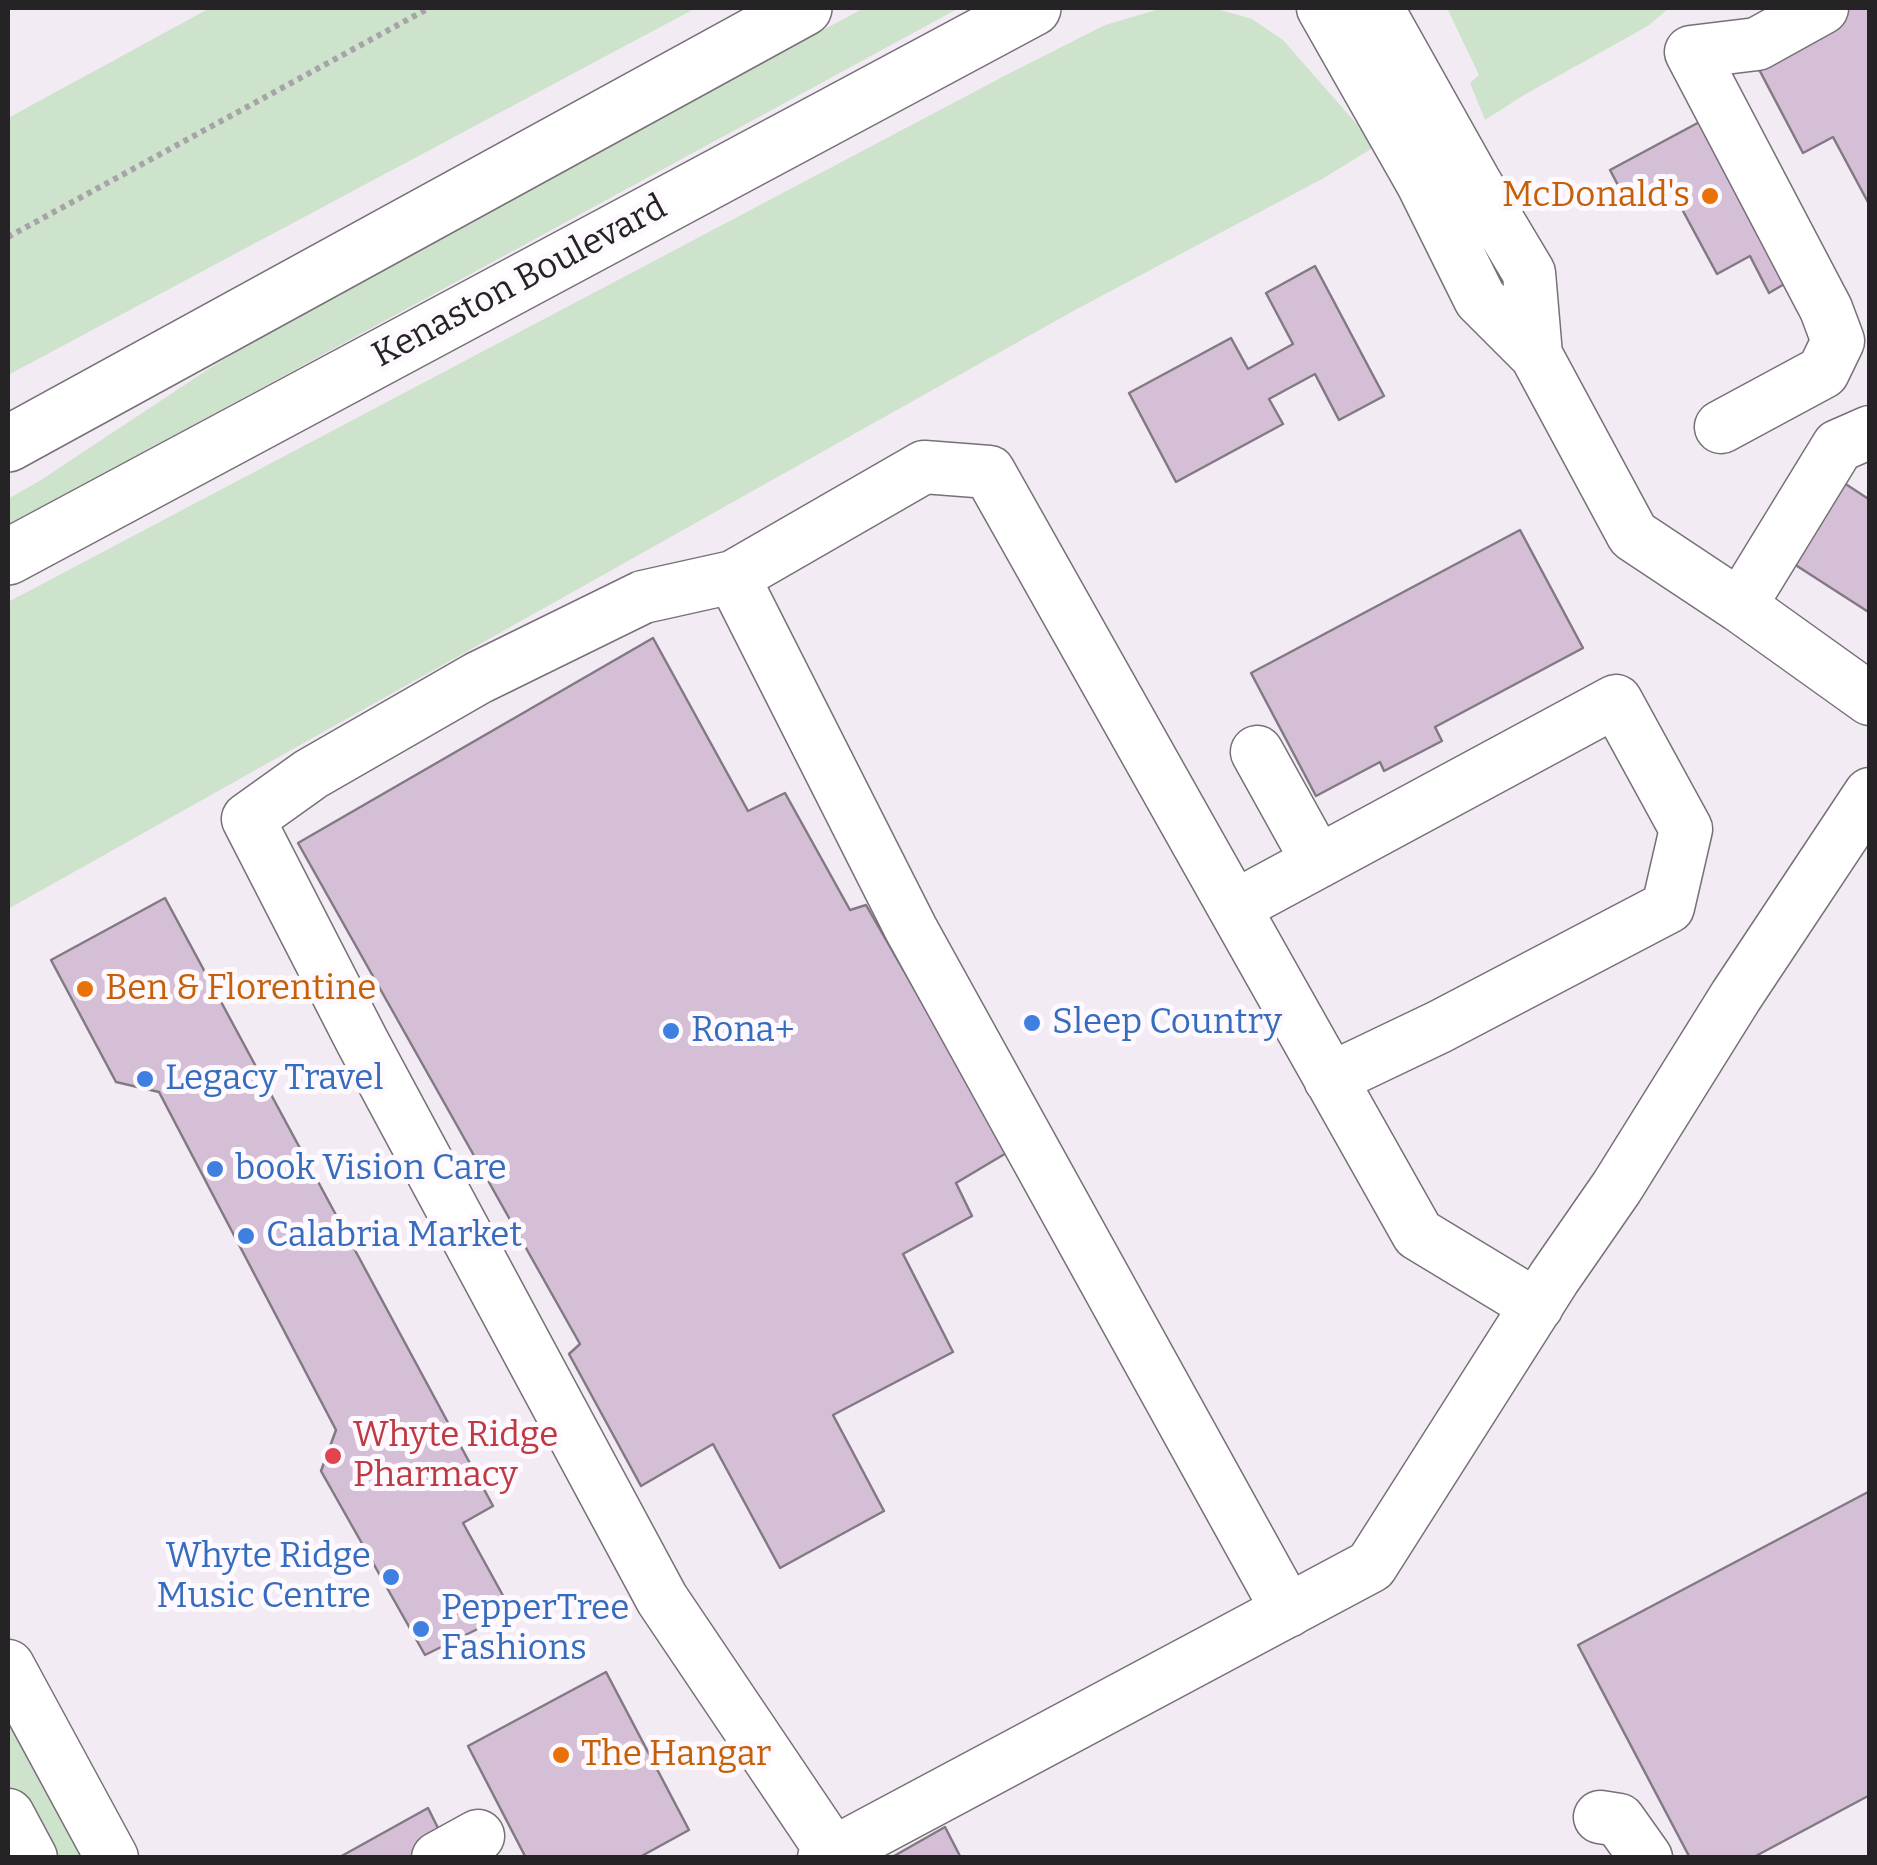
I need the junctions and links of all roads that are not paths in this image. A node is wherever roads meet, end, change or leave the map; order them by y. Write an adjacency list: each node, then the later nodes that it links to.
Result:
1 (804, 8): 9 (main road)
2 (1033, 8): 10 (main road, Kenaston Boulevard)
3 (1278, 8): 6 (street)
4 (1323, 8): 6 (street)
5 (1822, 8): 7 (street)
6 (1376, 26): 12 (street)
7 (1715, 415)
8 (1870, 432): 12 (street)
9 (8, 444)
10 (8, 557)
11 (733, 577): 17 (street); 20 (street); 24 (street)
12 (1740, 606): 13 (street)
13 (1870, 699)
14 (1257, 752): 16 (street)
15 (1870, 794): 19 (street)
16 (1318, 862): 17 (street); 18 (street)
17 (1234, 908): 18 (street)
18 (1330, 1079): 19 (street)
19 (1537, 1306): 20 (street)
20 (1288, 1611): 24 (street)
21 (8, 1666): 26 (street)
22 (8, 1815): 25 (street)
23 (1600, 1817): 27 (street)
24 (828, 1855)
25 (31, 1858)
26 (112, 1858)
27 (1646, 1858)

